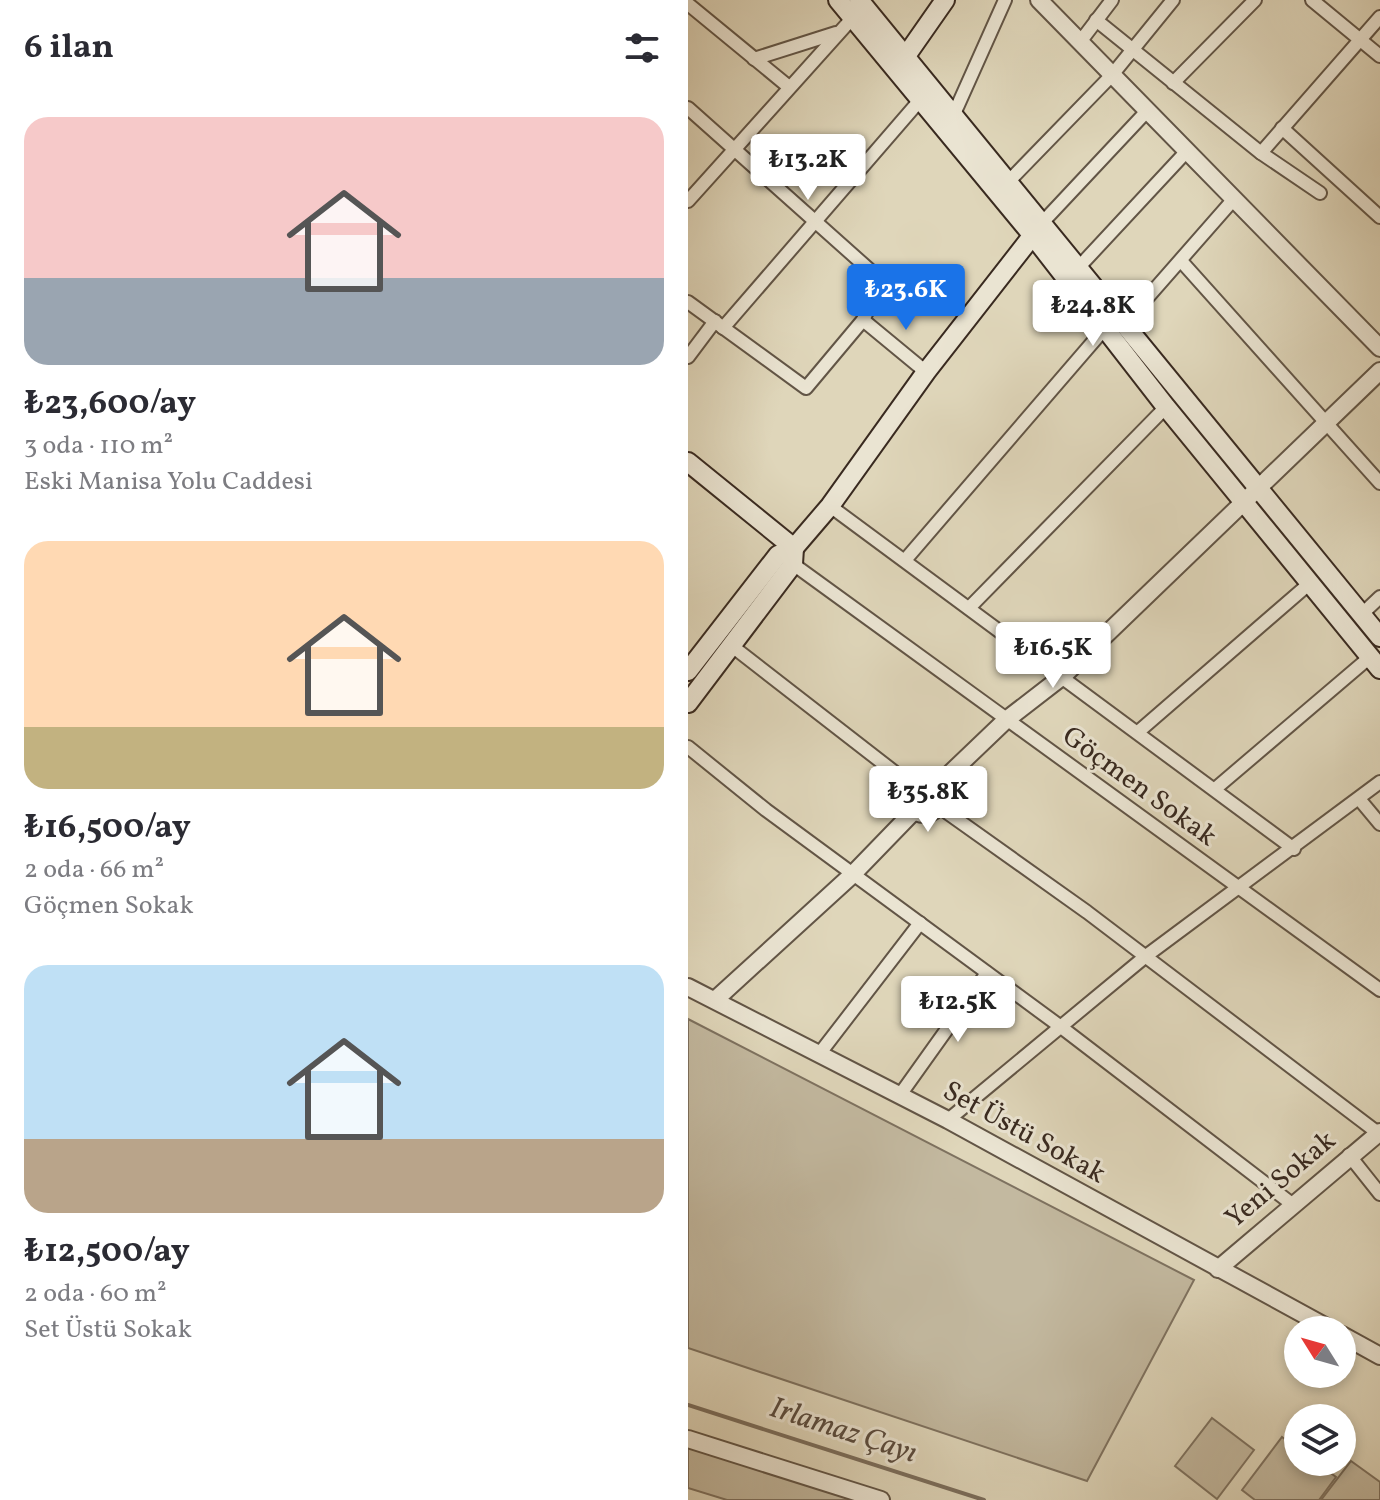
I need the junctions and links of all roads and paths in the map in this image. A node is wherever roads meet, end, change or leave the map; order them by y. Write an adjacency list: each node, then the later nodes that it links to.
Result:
1 (838, 0): 10 (main road)
2 (945, 0): 19 (main road)
3 (1005, 0): 26 (street)
4 (1039, 0): 15 (street)
5 (1112, 0): 12 (street)
6 (1173, 0): 16 (street)
7 (1255, 0): 21 (street)
8 (1318, 2): 14 (street)
9 (688, 4): 18 (street)
10 (861, 6): 13 (street); 19 (main road)
11 (1380, 17): 14 (street)
12 (1096, 20): 15 (street); 16 (street)
13 (839, 32): 18 (street); 22 (street)
14 (1361, 40): 17 (street); 27 (street)
15 (1080, 42): 20 (street)
16 (1134, 49): 20 (street); 21 (street)
17 (1380, 56)
18 (754, 59): 22 (street)
19 (902, 62): 23 (main road); 26 (main road)
20 (1112, 75): 25 (street); 31 (street)
21 (1173, 83): 30 (street)
22 (789, 87): 28 (street)
23 (921, 99): 36 (street); 37 (main road)
24 (688, 108): 28 (street)
25 (1147, 111): 29 (street); 37 (street)
26 (954, 114): 31 (main road)
27 (1282, 128): 30 (street); 35 (street)
28 (735, 147): 33 (street); 36 (street)
29 (1186, 152): 34 (street); 39 (street)
30 (1261, 153): 32 (street)
31 (1009, 181): 37 (main road)
32 (1320, 193)
33 (689, 199)
34 (1233, 200): 38 (street); 45 (street)
35 (1380, 217)
36 (816, 221): 41 (street); 43 (street)
37 (1038, 230): 39 (main road); 44 (main road); 48 (main road)
38 (1182, 262): 42 (street); 50 (street)
39 (1079, 267): 42 (main road)
40 (688, 302): 43 (street)
41 (863, 320): 43 (street); 48 (street)
42 (1126, 322): 53 (main road)
43 (719, 324): 46 (street)
44 (1105, 328): 49 (main road); 57 (street)
45 (1380, 348)
46 (688, 357)
47 (1380, 371): 50 (street)
48 (926, 372): 55 (main road)
49 (1166, 407): 54 (main road); 60 (street)
50 (1325, 422): 52 (street); 53 (street)
51 (688, 462): 56 (main road)
52 (1380, 483)
53 (1260, 486): 54 (street); 61 (main road)
54 (1244, 502): 58 (main road); 66 (street)
55 (830, 506): 56 (main road); 57 (street)
56 (793, 556): 63 (main road); 65 (main road); 68 (street, Göçmen Sokak)
57 (906, 559): 60 (street)
58 (1310, 583): 64 (main road); 69 (street)
59 (1380, 597): 61 (street)
60 (969, 608): 66 (street)
61 (1362, 614): 62 (main road)
62 (1380, 637)
63 (732, 646): 67 (main road); 72 (street)
64 (1375, 663): 74 (street)
65 (688, 671)
66 (1063, 676): 68 (street); 69 (street)
67 (688, 703)
68 (1006, 720): 73 (street); 81 (street, Göçmen Sokak)
69 (1138, 732): 74 (street)
70 (688, 747): 80 (street)
71 (1380, 782): 75 (street)
72 (911, 785): 73 (street); 77 (street)
73 (937, 786): 76 (street)
74 (1215, 789): 79 (street)
75 (1360, 800): 78 (street); 79 (street)
76 (938, 806): 77 (street); 83 (street)
77 (914, 811): 80 (street)
78 (1380, 824)
79 (1294, 849): 81 (street)
80 (852, 875): 82 (street); 87 (street)
81 (1240, 889): 83 (street); 86 (street, Göçmen Sokak)
82 (920, 923): 84 (street); 89 (street)
83 (1146, 956): 88 (street); 92 (street)
84 (987, 973): 88 (street); 90 (street)
85 (688, 987): 87 (street, Set Üstü Sokak)
86 (1380, 990)
87 (715, 1000): 89 (street, Set Üstü Sokak)
88 (1061, 1027): 91 (street); 95 (street)
89 (820, 1053): 90 (street, Set Üstü Sokak)
90 (900, 1095): 91 (street, Set Üstü Sokak)
91 (948, 1120): 96 (street, Set Üstü Sokak)
92 (1379, 1133): 93 (street, Yeni Sokak)
93 (1349, 1155): 94 (street); 95 (street, Yeni Sokak)
94 (1380, 1194)
95 (1292, 1204): 96 (street, Yeni Sokak)
96 (1218, 1269): 97 (street, Set Üstü Sokak)
97 (1306, 1316)
98 (1356, 1343): 99 (street)
99 (1380, 1356)
100 (688, 1439): 101 (street)
101 (881, 1500)

